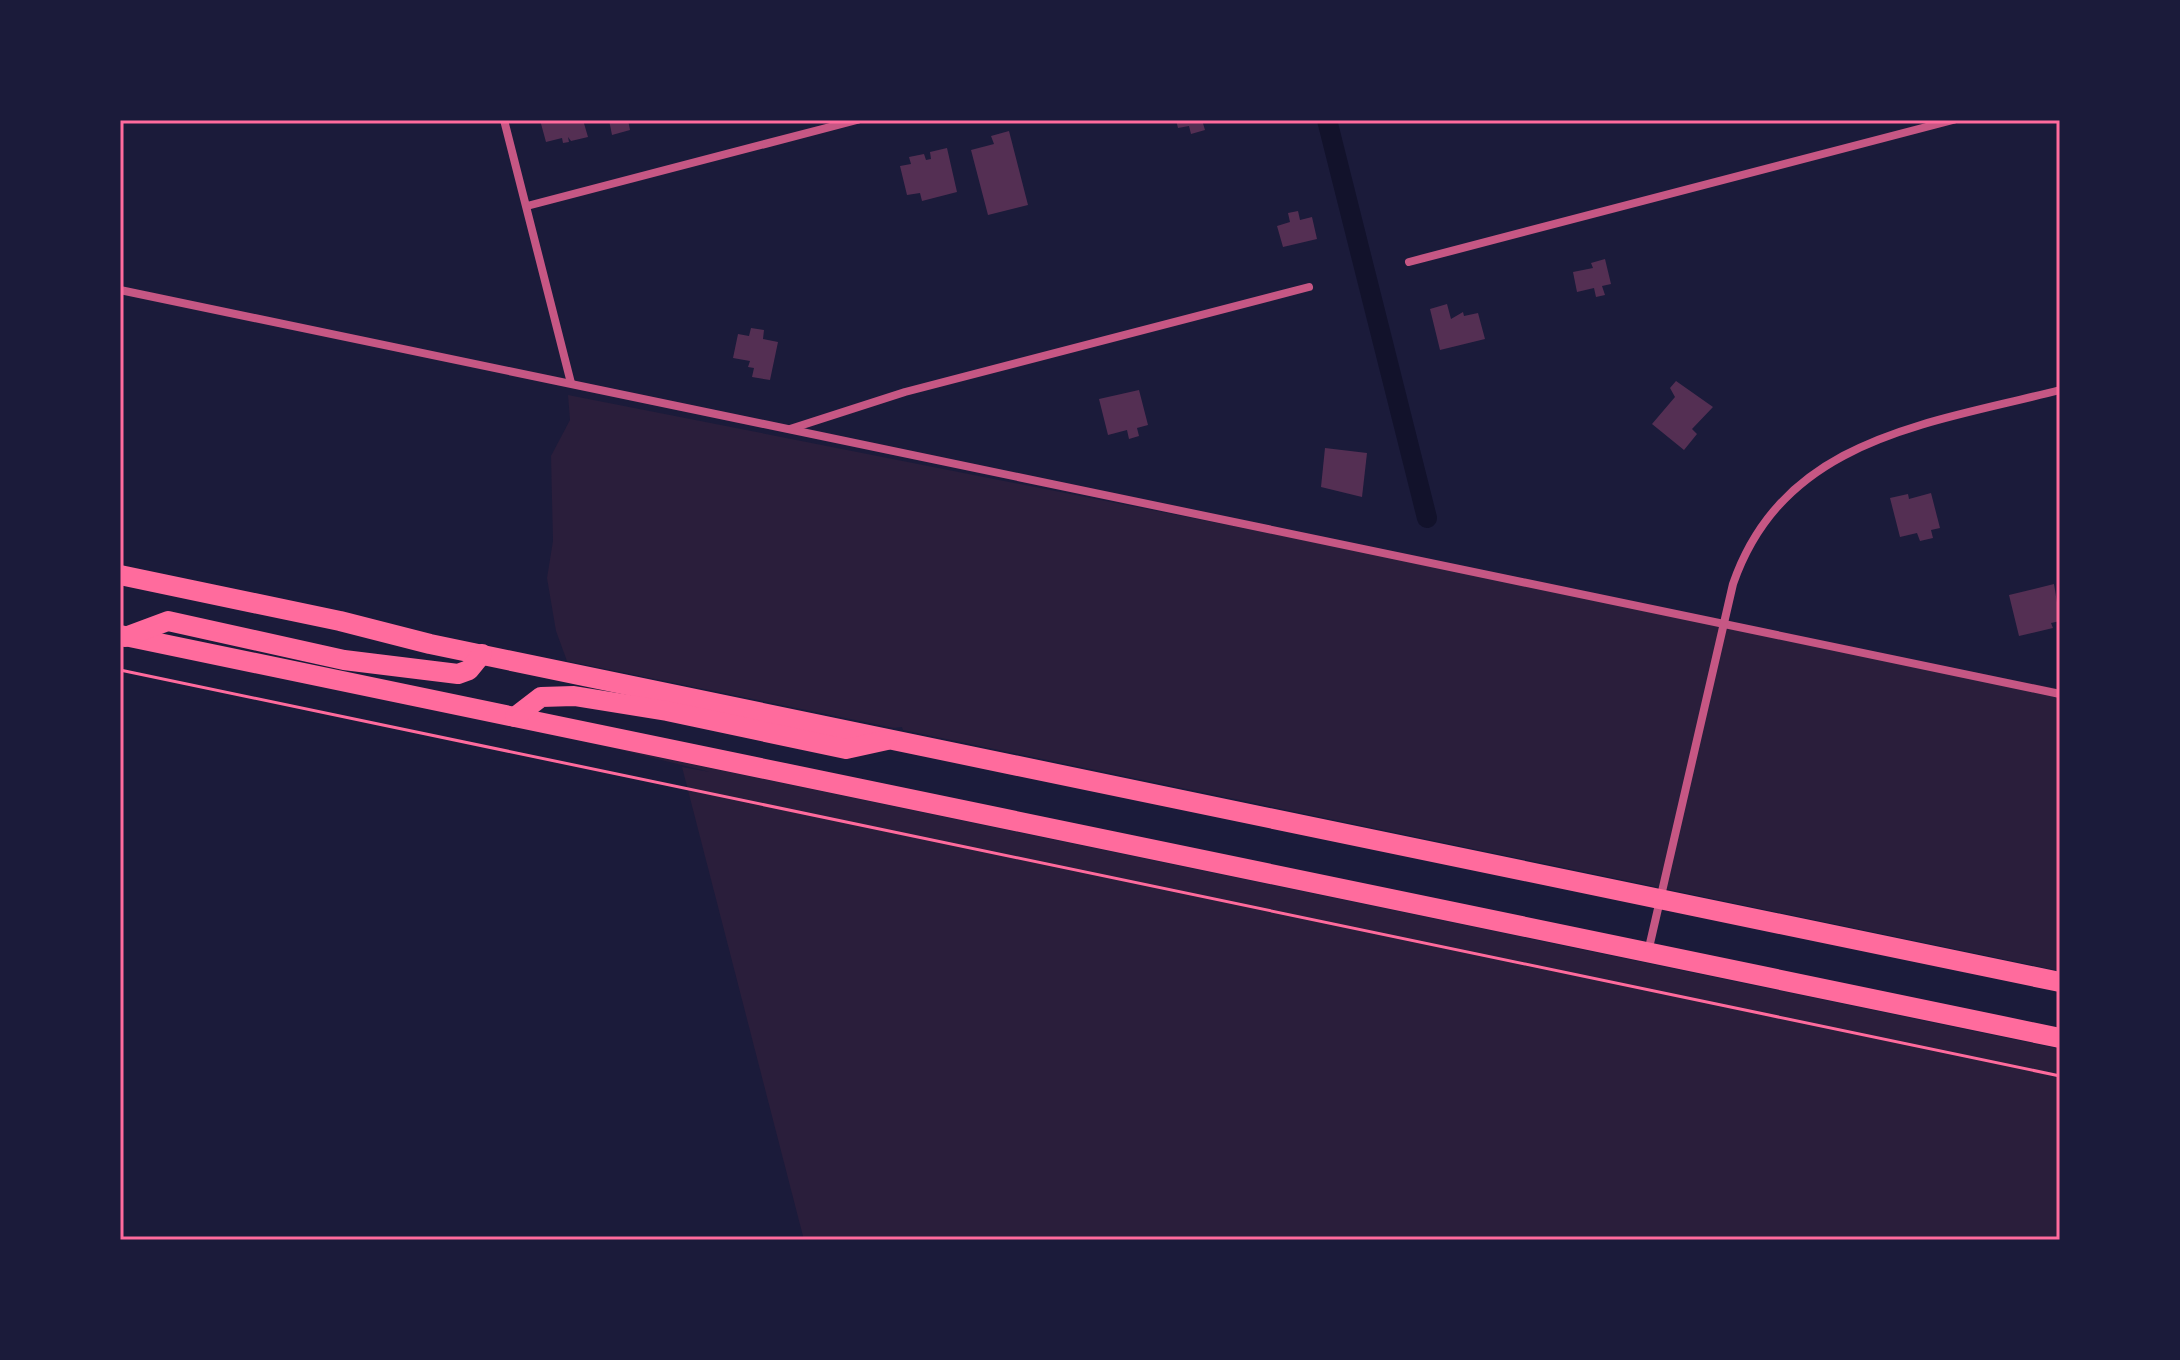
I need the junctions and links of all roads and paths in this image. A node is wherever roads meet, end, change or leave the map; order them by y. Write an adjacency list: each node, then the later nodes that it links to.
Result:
1 (504, 120): 4 (street)
2 (857, 120): 4 (street)
3 (1953, 120): 5 (street)
4 (527, 206): 8 (street)
5 (1409, 262)
6 (1309, 287): 10 (street)
7 (120, 290): 8 (street)
8 (571, 383): 10 (street)
9 (2060, 390): 12 (street)
10 (789, 429): 12 (street)
11 (120, 575): 14 (highway)
12 (1723, 626): 16 (street); 19 (street)
13 (123, 636): 14 (highway); 17 (highway)
14 (482, 654): 18 (highway)
15 (120, 670): 23 (path)
16 (2060, 694)
17 (515, 717): 18 (highway); 20 (highway)
18 (895, 739): 19 (highway)
19 (1660, 898): 20 (street); 21 (highway)
20 (1648, 953): 22 (highway)
21 (2060, 982)
22 (2060, 1038)
23 (2060, 1076)

